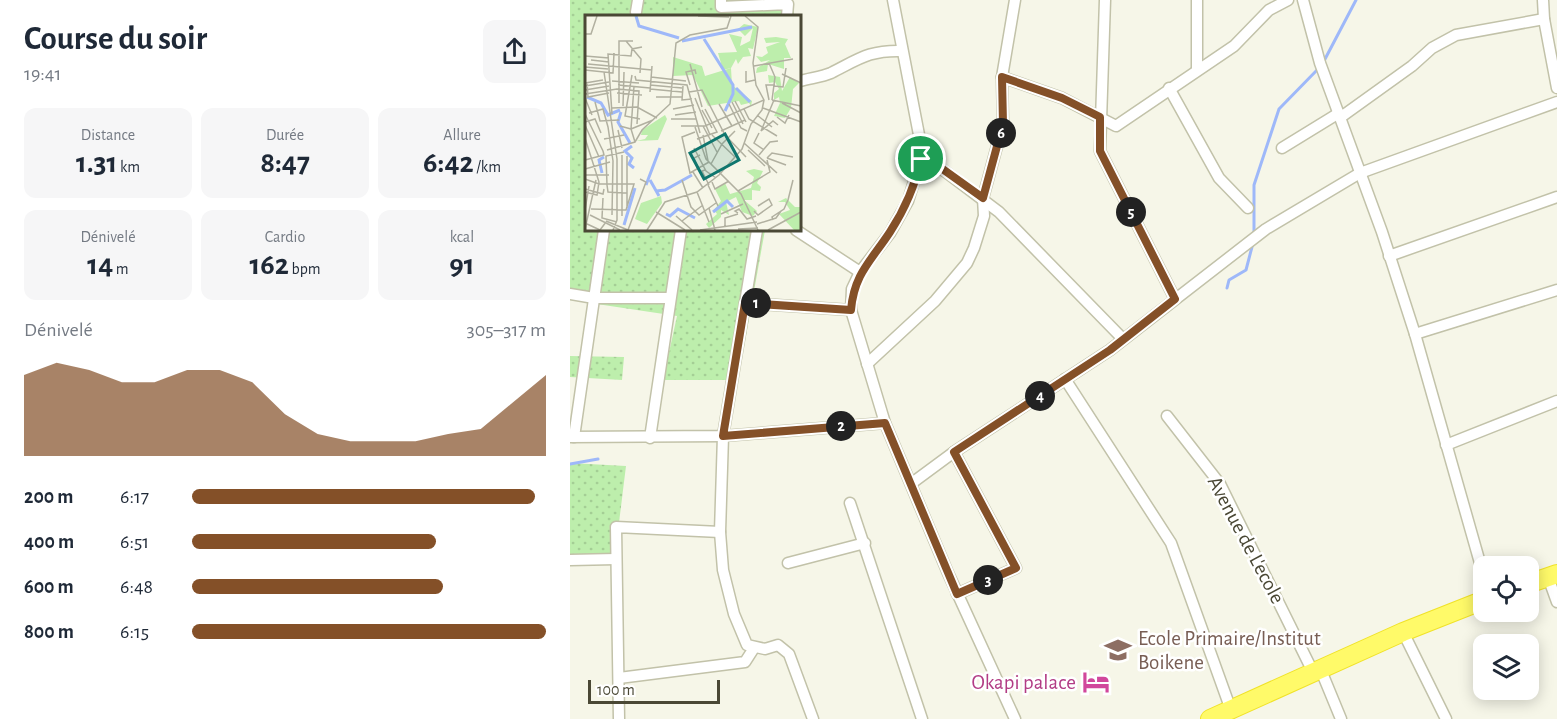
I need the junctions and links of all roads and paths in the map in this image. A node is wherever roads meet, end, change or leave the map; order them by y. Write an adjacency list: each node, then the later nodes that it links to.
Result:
1 (638, 0): 10 (street)
2 (721, 0): 11 (street)
3 (893, 0): 13 (street)
4 (1015, 0): 15 (street)
5 (1105, 0): 21 (street)
6 (1197, 0): 14 (street)
7 (1288, 0): 14 (street)
8 (1304, 0): 20 (street)
9 (1543, 0): 12 (street)
10 (636, 12)
11 (787, 15)
12 (1544, 19): 18 (street); 20 (street)
13 (902, 51): 16 (street); 23 (street)
14 (1197, 69): 17 (street)
15 (1002, 77): 21 (street); 26 (street)
16 (801, 81)
17 (1169, 88): 21 (street); 27 (street)
18 (1557, 88)
19 (1557, 102): 24 (street)
20 (1340, 115): 22 (street); 24 (street)
21 (1100, 117): 38 (street)
22 (1282, 148)
23 (921, 159): 26 (street); 33 (street)
24 (1360, 173): 32 (street); 38 (street)
25 (1557, 197): 32 (street)
26 (983, 198): 42 (street); 43 (street)
27 (1248, 208)
28 (604, 231): 36 (street)
29 (681, 231): 37 (street)
30 (757, 231): 39 (street)
31 (798, 231): 33 (street)
32 (1389, 256): 41 (street)
33 (860, 272): 40 (street)
34 (1557, 290): 41 (street)
35 (570, 294): 36 (street)
36 (594, 298): 37 (street); 49 (street)
37 (670, 298): 50 (street)
38 (1175, 299): 42 (street)
39 (745, 303): 40 (street); 48 (street)
40 (851, 310): 43 (street)
41 (1415, 334): 51 (street)
42 (1122, 339): 44 (street)
43 (867, 364): 47 (street)
44 (1065, 379): 52 (street); 69 (street)
45 (1557, 401): 51 (street)
46 (1167, 416): 67 (street, Avenue de L'ecole)
47 (885, 423): 48 (street); 53 (street)
48 (723, 436): 50 (street); 55 (street)
49 (572, 437): 50 (street)
50 (650, 438)
51 (1446, 445): 57 (street)
52 (954, 452): 53 (street); 62 (street)
53 (912, 483): 62 (street)
54 (850, 503): 56 (street)
55 (720, 532): 58 (street); 66 (street)
56 (865, 543): 60 (street); 72 (street)
57 (1478, 556)
58 (616, 559): 59 (street); 68 (street)
59 (570, 560)
60 (788, 563)
61 (1552, 576): 63 (street)
62 (957, 594): 73 (street)
63 (1557, 602)
64 (1473, 604): 65 (highway)
65 (1403, 632): 67 (highway); 76 (street)
66 (754, 648): 68 (street); 71 (street)
67 (1317, 670): 69 (highway); 75 (street, Avenue de L'ecole)
68 (619, 678): 70 (street)
69 (1231, 710): 74 (highway)
70 (619, 719)
71 (813, 719)
72 (922, 719)
73 (1015, 719)
74 (1210, 719)
75 (1341, 719)
76 (1446, 719)

